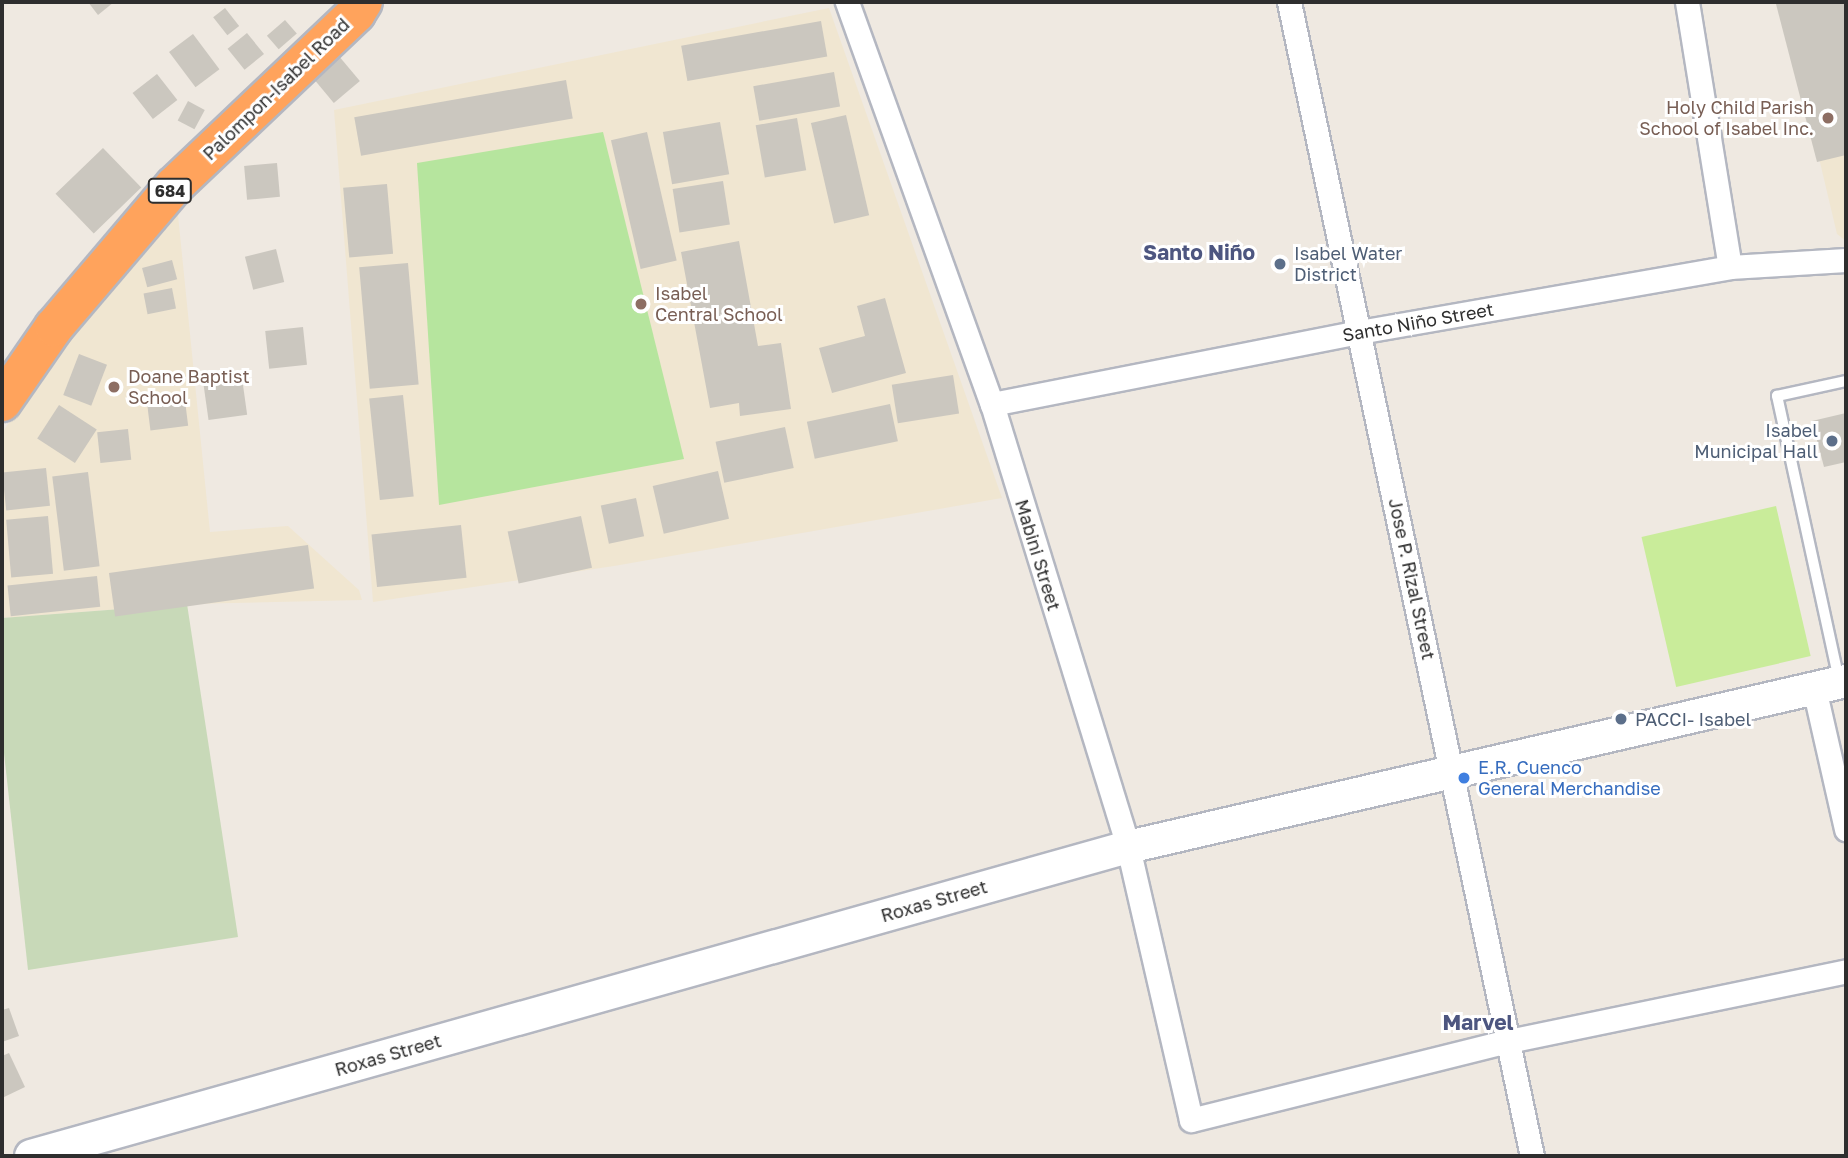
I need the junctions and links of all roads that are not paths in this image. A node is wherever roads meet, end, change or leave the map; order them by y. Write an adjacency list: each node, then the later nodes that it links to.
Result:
1 (363, 2): 9 (highway, Palompon-Isabel Road / 684)
2 (847, 2): 10 (street, Mabini Street)
3 (1289, 2): 7 (street, Jose P. Rizal Street)
4 (1688, 2): 6 (street)
5 (1846, 260): 6 (street, Santo Niño Street)
6 (1730, 267): 7 (street, Santo Niño Street)
7 (1359, 332): 10 (street, Santo Niño Street); 12 (street, Jose P. Rizal Street)
8 (1846, 381): 11 (lane)
9 (2, 402)
10 (992, 404): 14 (street, Mabini Street)
11 (1833, 684): 12 (street, Roxas Street); 13 (street)
12 (1454, 771): 14 (street, Roxas Street); 16 (street, Jose P. Rizal Street)
13 (1846, 828)
14 (1128, 846): 16 (street, Mabini Street); 17 (street, Roxas Street)
15 (1846, 971): 16 (street)
16 (1509, 1041): 18 (street, Jose P. Rizal Street)
17 (31, 1156)
18 (1532, 1156)

